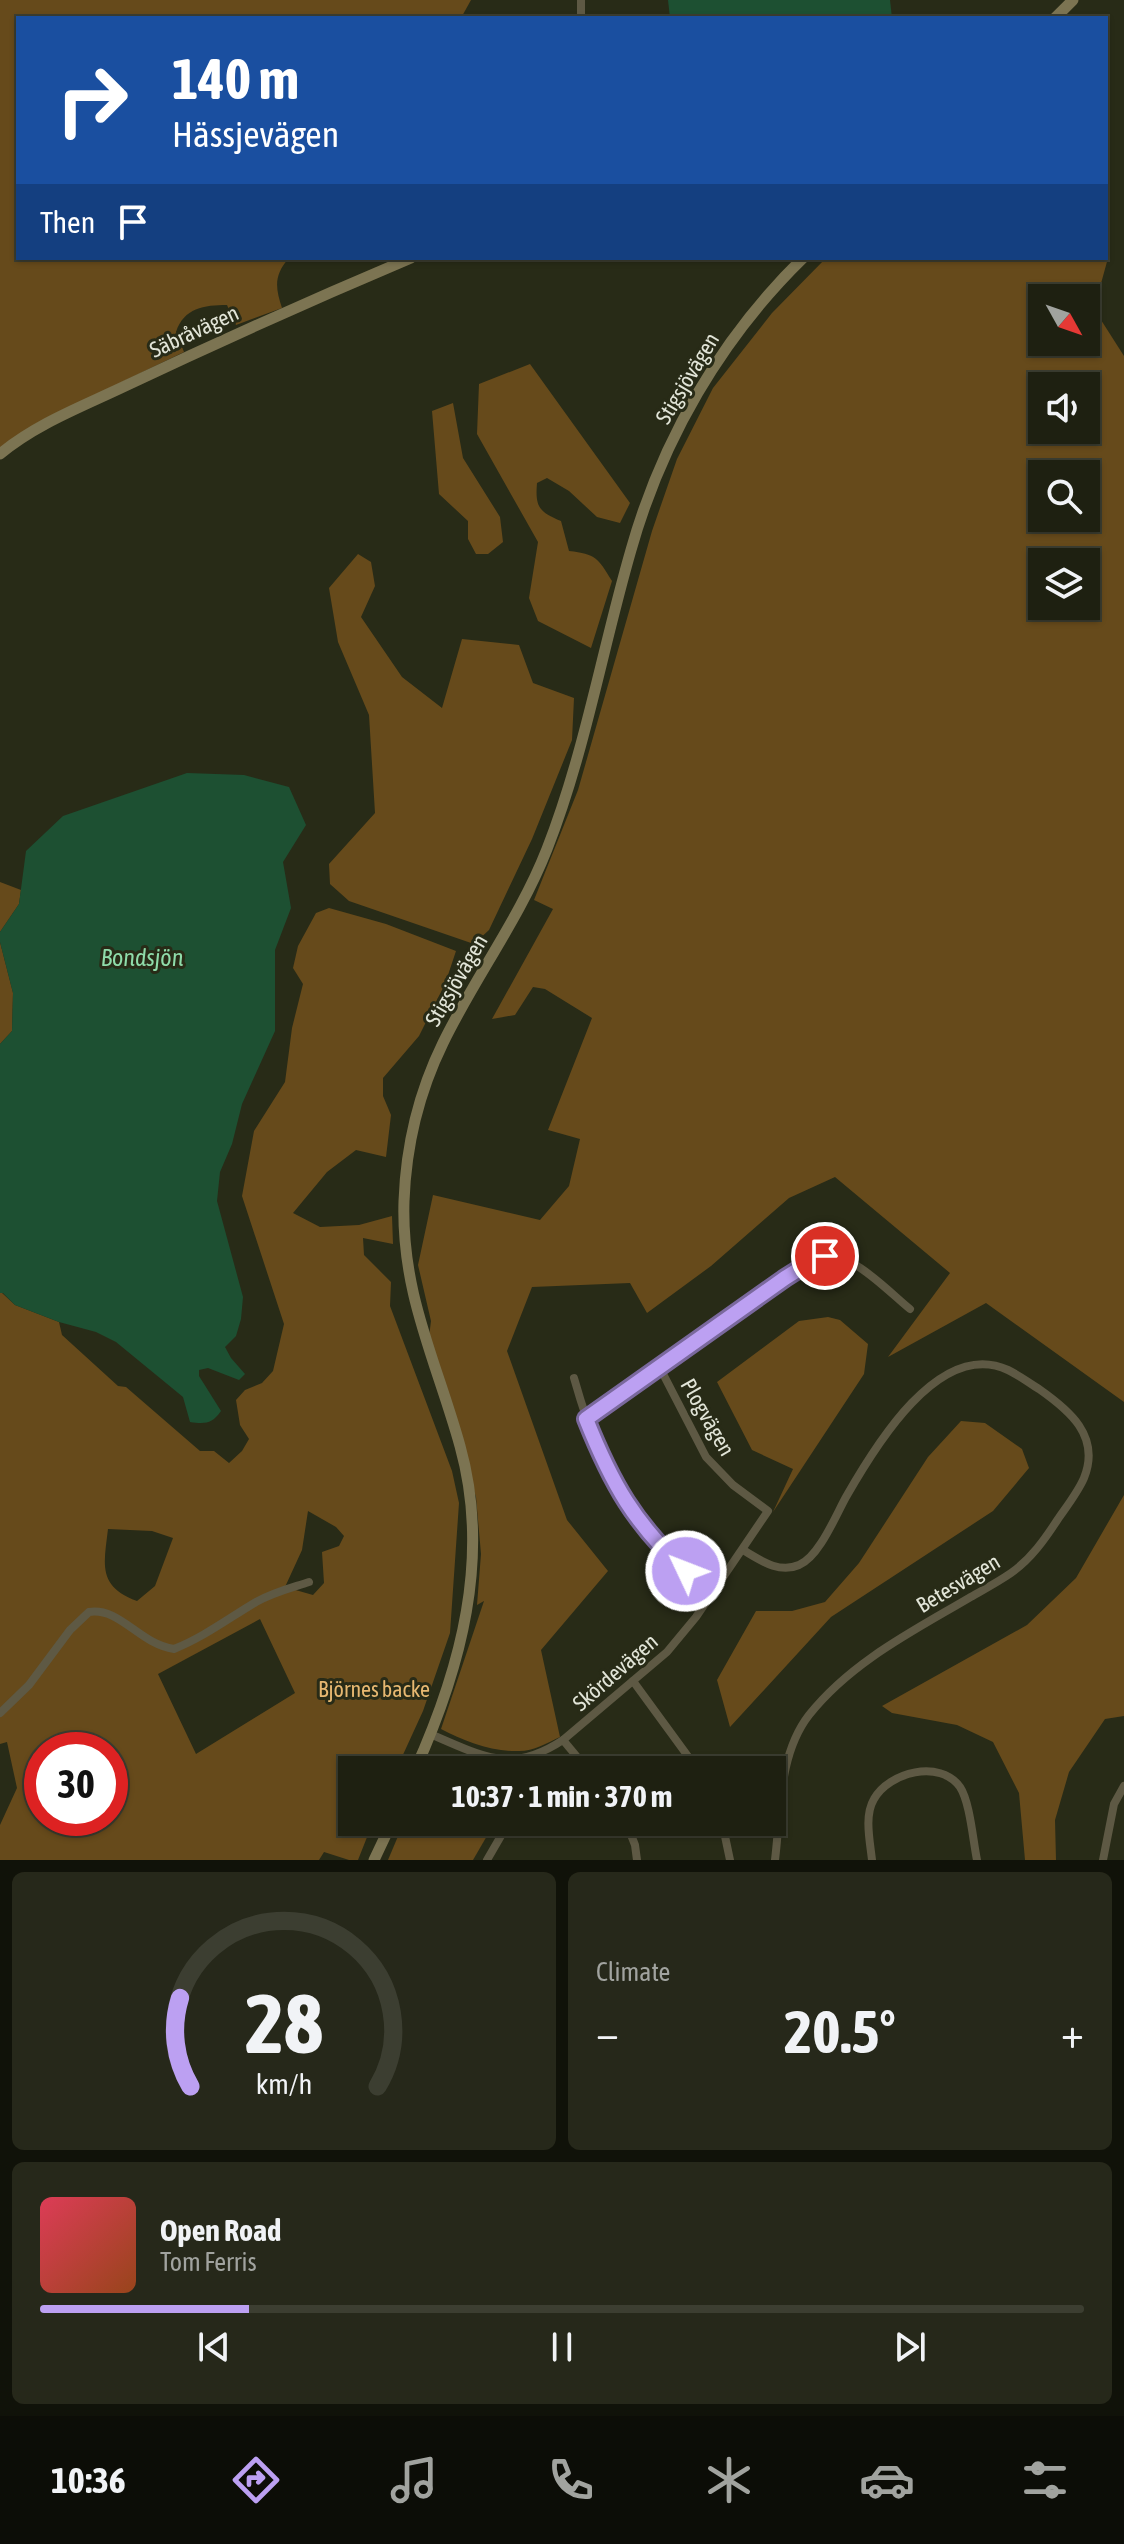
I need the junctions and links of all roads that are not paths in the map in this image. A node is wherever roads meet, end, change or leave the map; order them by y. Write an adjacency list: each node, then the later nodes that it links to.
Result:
1 (1073, 0): 2 (main road)
2 (1057, 16)
3 (406, 260): 5 (main road, Säbråvägen)
4 (801, 260): 16 (main road, Stigsjövägen)
5 (0, 454)
6 (910, 1309): 7 (street)
7 (660, 1368): 9 (street); 10 (street, Plogvägen)
8 (574, 1378): 9 (street)
9 (586, 1419): 13 (street)
10 (768, 1511): 11 (street, Skördevägen)
11 (743, 1550): 13 (street, Skördevägen); 32 (street, Betesvägen)
12 (309, 1582): 15 (street)
13 (714, 1591): 14 (street, Skördevägen)
14 (633, 1681): 17 (street, Skördevägen); 22 (street)
15 (0, 1713)
16 (430, 1734): 18 (main road, Stigsjövägen); 19 (street, Skördevägen)
17 (563, 1740): 20 (street, Skördevägen); 21 (street)
18 (421, 1756)
19 (484, 1756)
20 (535, 1756)
21 (576, 1756)
22 (688, 1756)
23 (1124, 1786): 35 (street)
24 (385, 1836): 28 (main road)
25 (501, 1836): 29 (street)
26 (631, 1836): 30 (street)
27 (725, 1836): 31 (street)
28 (374, 1860)
29 (487, 1860)
30 (637, 1860)
31 (730, 1860)
32 (775, 1860)
33 (872, 1860): 34 (street)
34 (977, 1860)
35 (1103, 1860)

